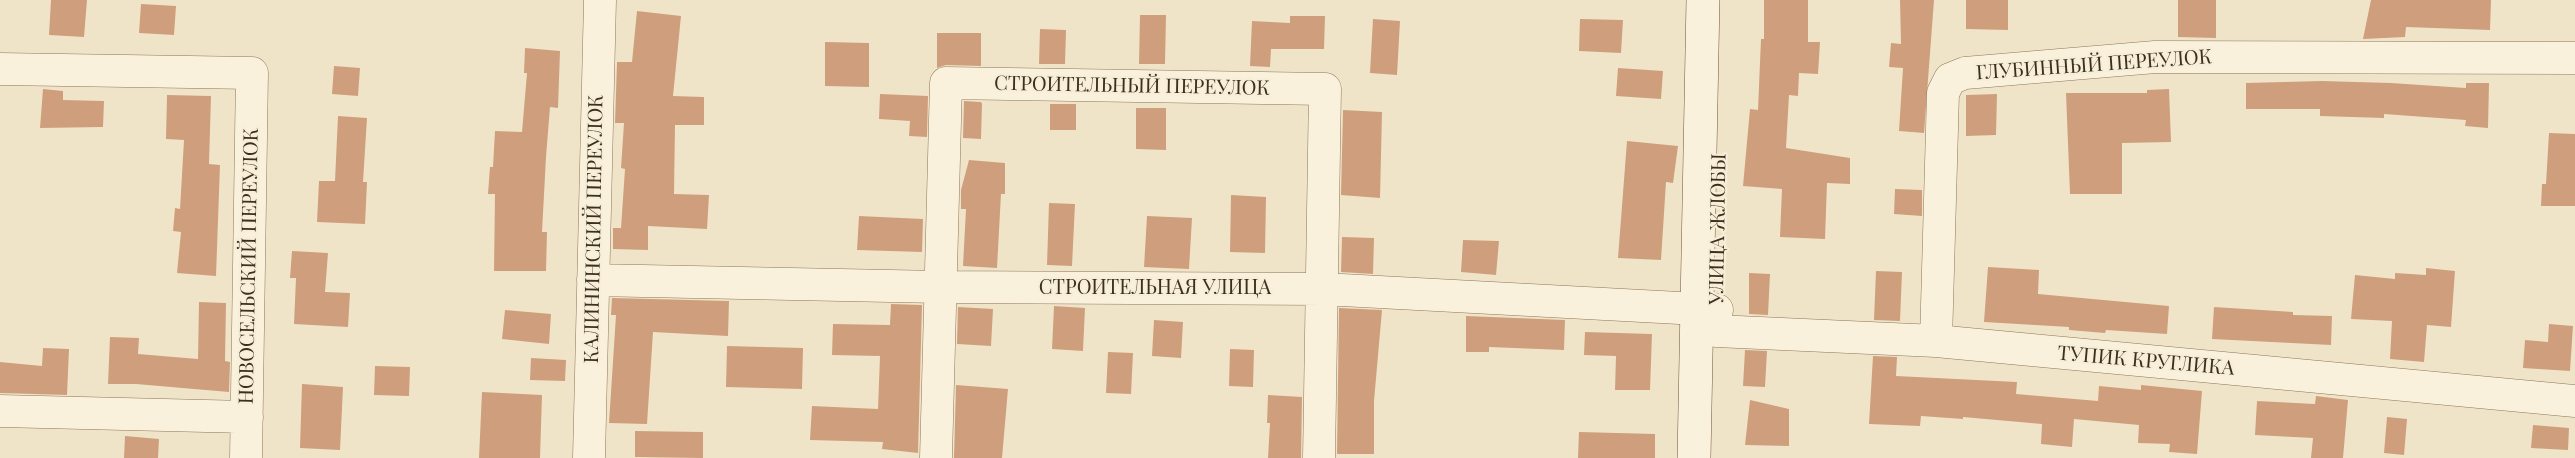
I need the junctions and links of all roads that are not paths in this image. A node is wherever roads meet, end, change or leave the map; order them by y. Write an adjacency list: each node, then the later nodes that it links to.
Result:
1 (600, 0): 6 (street, КАЛИНИНСКИЙ ПЕРЕУЛОК)
2 (1703, 0): 9 (main road)
3 (1721, 0): 9 (main road, УЛИЦА ЖЛОБЫ)
4 (2575, 58): 10 (street, ГЛУБИННЫЙ ПЕРЕУЛОК)
5 (0, 69): 13 (street, НОВОСЕЛЬСКИЙ ПЕРЕУЛОК)
6 (593, 280): 7 (street, СТРОИТЕЛЬНАЯ УЛИЦА); 15 (street, КАЛИНИНСКИЙ ПЕРЕУЛОК)
7 (940, 287): 8 (street, СТРОИТЕЛЬНАЯ УЛИЦА); 8 (street, СТРОИТЕЛЬНЫЙ ПЕРЕУЛОК); 16 (street, СТРОИТЕЛЬНЫЙ ПЕРЕУЛОК)
8 (1323, 289): 9 (street, СТРОИТЕЛЬНАЯ УЛИЦА); 17 (street, СТРОИТЕЛЬНЫЙ ПЕРЕУЛОК)
9 (1711, 317): 10 (street, ТУПИК КРУГЛИКА); 18 (main road, УЛИЦА ЖЛОБЫ); 19 (main road, УЛИЦА ЖЛОБЫ)
10 (1936, 341): 11 (street, ТУПИК КРУГЛИКА)
11 (2575, 401)
12 (0, 411): 13 (street)
13 (247, 417): 14 (street, НОВОСЕЛЬСКИЙ ПЕРЕУЛОК)
14 (246, 458)
15 (589, 458)
16 (936, 458)
17 (1319, 458)
18 (1694, 458)
19 (1714, 458)

